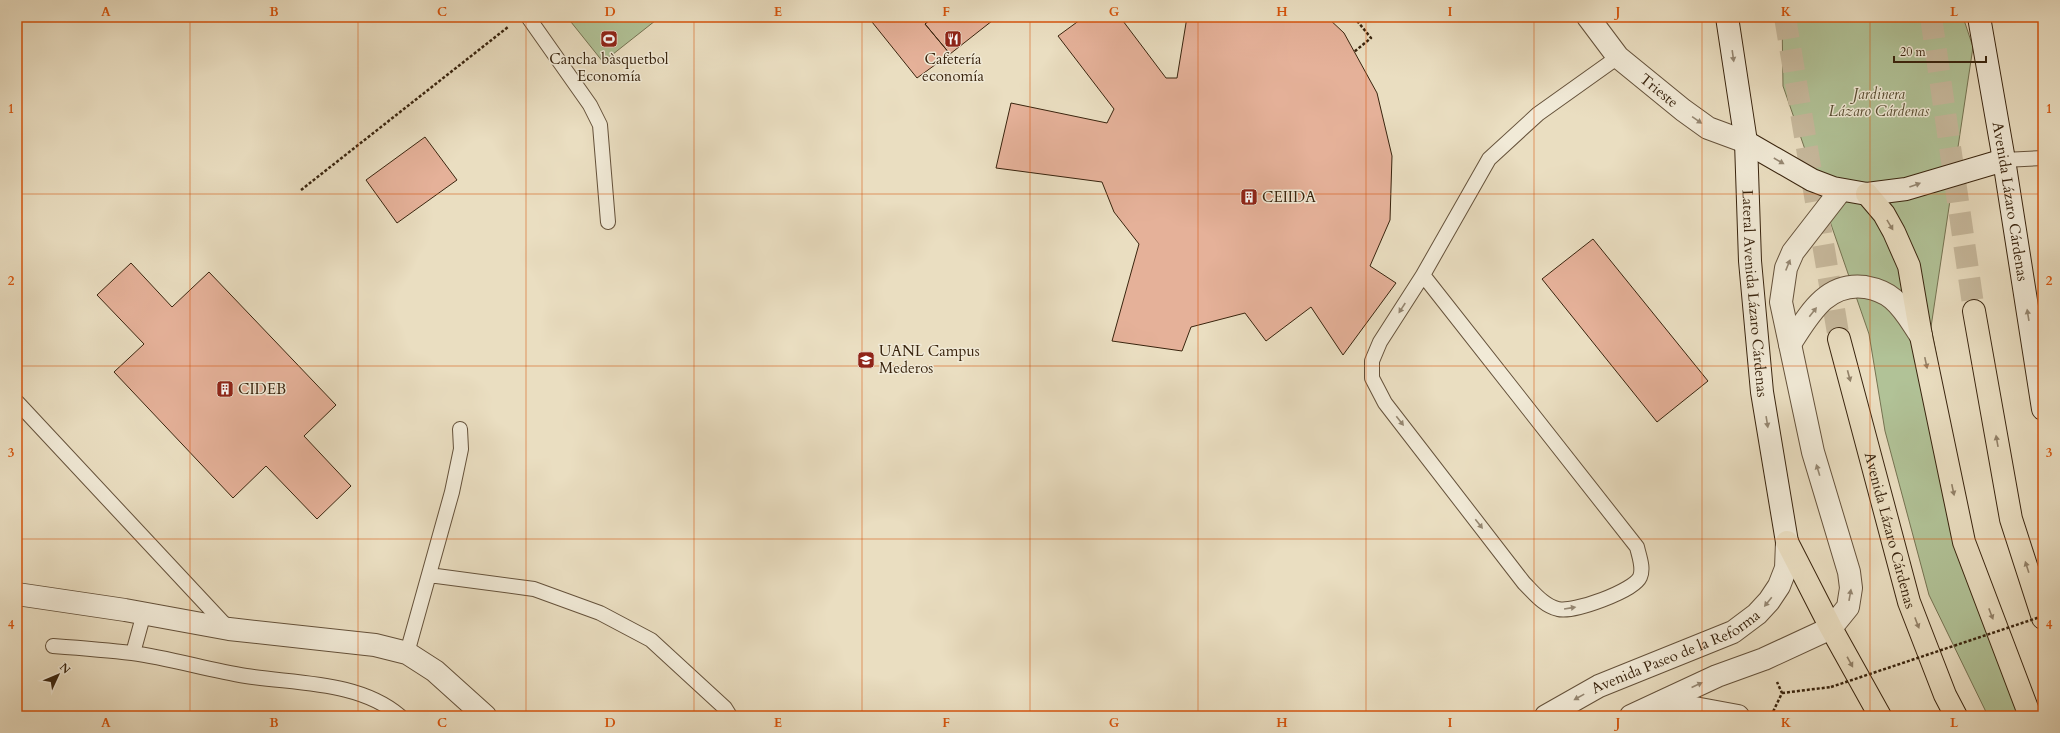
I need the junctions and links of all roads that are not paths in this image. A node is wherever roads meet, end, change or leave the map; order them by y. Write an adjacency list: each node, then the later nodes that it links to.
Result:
1 (528, 17): 11 (lane)
2 (1588, 17): 5 (street, Trieste)
3 (1727, 17): 6 (street, Lateral Avenida Lázaro Cárdenas, one-way to 6)
4 (1979, 17): 8 (street, Avenida Lázaro Cárdenas)
5 (1618, 57): 6 (street, Trieste, one-way to 6); 12 (lane)
6 (1746, 142): 9 (street, Trieste, one-way to 9); 20 (street, Lateral Avenida Lázaro Cárdenas, one-way to 20)
7 (2043, 158): 8 (lane)
8 (2004, 160): 10 (street, Trieste, one-way to 8); 18 (street, Avenida Lázaro Cárdenas, one-way to 8)
9 (1842, 190): 10 (street, Trieste); 16 (street, one-way to 9)
10 (1867, 194): 14 (highway, one-way to 14)
11 (608, 222)
12 (1423, 275): 12 (lane, one-way to 12)
13 (1974, 311): 25 (highway, one-way to 13)
14 (1921, 336): 16 (street, one-way to 14); 40 (highway, one-way to 40)
15 (1839, 339): 39 (highway, Avenida Lázaro Cárdenas, one-way to 39)
16 (1790, 344): 26 (street, one-way to 16)
17 (17, 402): 27 (lane)
18 (2043, 409)
19 (460, 429): 22 (lane)
20 (1787, 542): 21 (street, Lateral Avenida Lázaro Cárdenas); 26 (highway)
21 (1786, 568): 35 (street, Avenida Paseo de la Reforma, one-way to 35)
22 (429, 575): 29 (lane); 34 (lane)
23 (17, 594): 24 (street)
24 (144, 613): 27 (street); 30 (lane)
25 (2043, 617)
26 (1831, 628): 31 (street, one-way to 26); 38 (highway, one-way to 38)
27 (229, 629): 29 (street)
28 (53, 646): 30 (lane)
29 (407, 652): 33 (street)
30 (133, 653): 32 (lane)
31 (1662, 702): 36 (street); 37 (street)
32 (400, 716)
33 (485, 716)
34 (730, 716)
35 (1546, 716)
36 (1630, 716)
37 (1738, 716)
38 (1880, 716)
39 (1956, 716)
40 (2030, 716)

